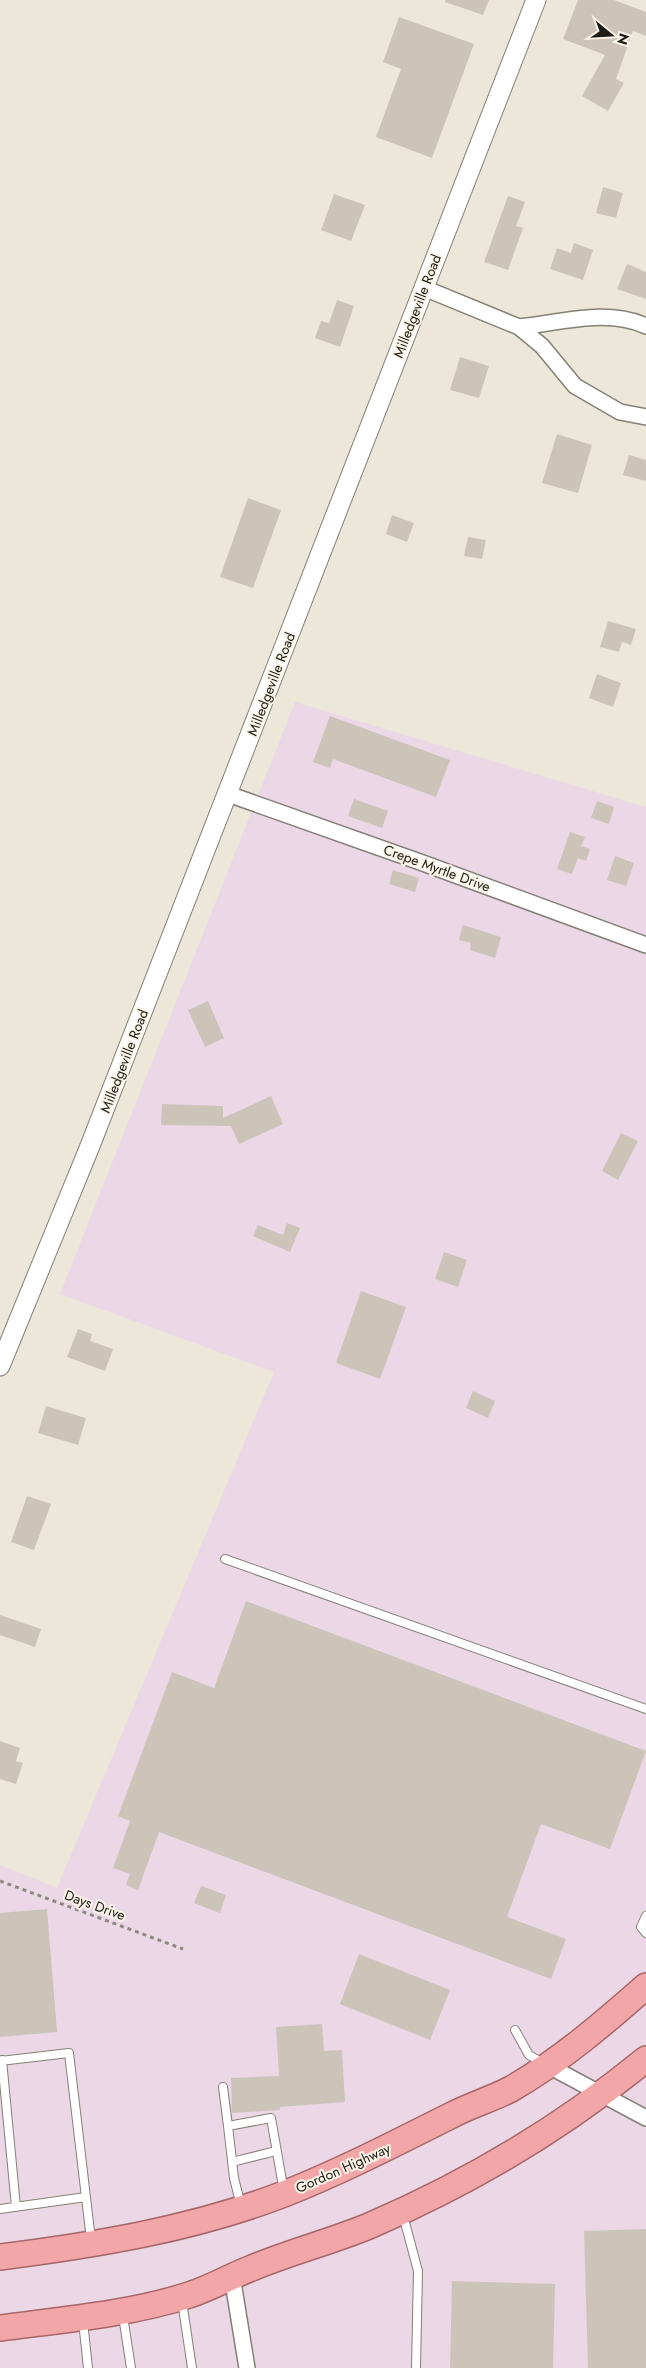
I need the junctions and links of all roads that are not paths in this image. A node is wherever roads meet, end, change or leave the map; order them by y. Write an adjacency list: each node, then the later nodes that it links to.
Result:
1 (536, 0): 2 (street, Milledgeville Road)
2 (424, 288): 4 (street); 6 (street, Milledgeville Road)
3 (646, 326): 4 (street)
4 (519, 327): 5 (street)
5 (646, 417)
6 (228, 794): 7 (street, Crepe Myrtle Drive); 8 (street, Milledgeville Road)
7 (646, 945)
8 (0, 1366)
9 (225, 1559): 10 (lane)
10 (646, 1709)
11 (646, 1916): 12 (lane)
12 (646, 1933)
13 (646, 1986): 17 (highway, Gordon Highway)
14 (515, 2030): 17 (lane)
15 (646, 2059): 19 (highway)
16 (1, 2061): 25 (lane); 26 (lane)
17 (547, 2065): 19 (street); 24 (highway, Gordon Highway)
18 (222, 2087): 21 (lane)
19 (601, 2094): 20 (street); 29 (highway)
20 (646, 2118)
21 (228, 2126): 22 (lane); 23 (lane)
22 (276, 2151): 23 (lane); 24 (lane)
23 (232, 2162): 27 (lane)
24 (284, 2194): 27 (highway, Gordon Highway)
25 (86, 2197): 26 (lane); 30 (lane)
26 (16, 2207): 28 (lane)
27 (242, 2208): 30 (highway, Gordon Highway)
28 (0, 2209)
29 (402, 2211): 32 (highway); 41 (lane)
30 (91, 2244): 31 (highway, Gordon Highway)
31 (0, 2257)
32 (232, 2276): 33 (highway); 40 (street)
33 (182, 2297): 34 (highway); 39 (lane)
34 (122, 2310): 35 (highway); 38 (lane)
35 (82, 2317): 36 (highway); 37 (lane)
36 (0, 2328)
37 (88, 2368)
38 (131, 2368)
39 (192, 2368)
40 (247, 2368)
41 (416, 2368)

